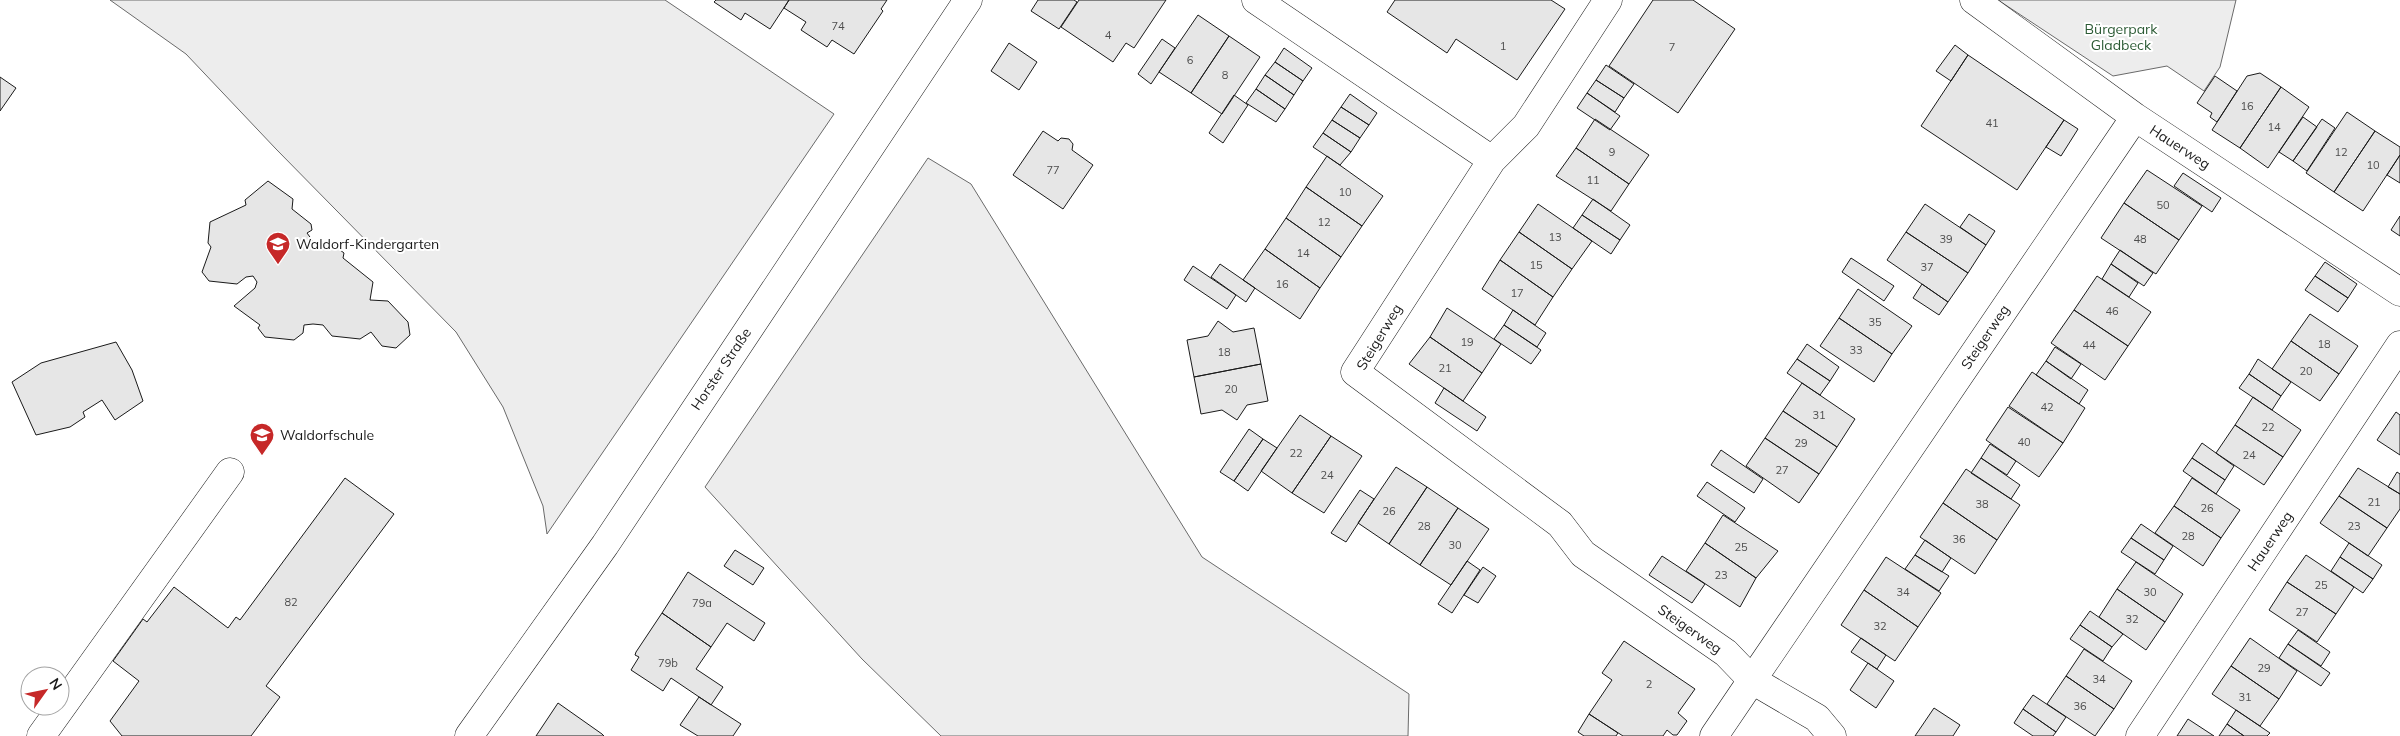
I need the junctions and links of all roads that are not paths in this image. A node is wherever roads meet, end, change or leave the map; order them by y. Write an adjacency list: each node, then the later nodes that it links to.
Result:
1 (968, 0): 12 (street, Horster Straße)
2 (1256, 0): 6 (street)
3 (1608, 0): 6 (street)
4 (1974, 0): 5 (street)
5 (2135, 117): 7 (street, Hauerweg); 10 (street, Steigerweg)
6 (1492, 160): 10 (street, Steigerweg)
7 (2400, 292)
8 (2400, 345): 15 (street, Hauerweg)
9 (230, 472): 11 (street)
10 (1752, 680): 13 (street); 14 (street)
11 (41, 736)
12 (469, 736)
13 (1714, 736)
14 (1832, 736)
15 (2140, 736)

